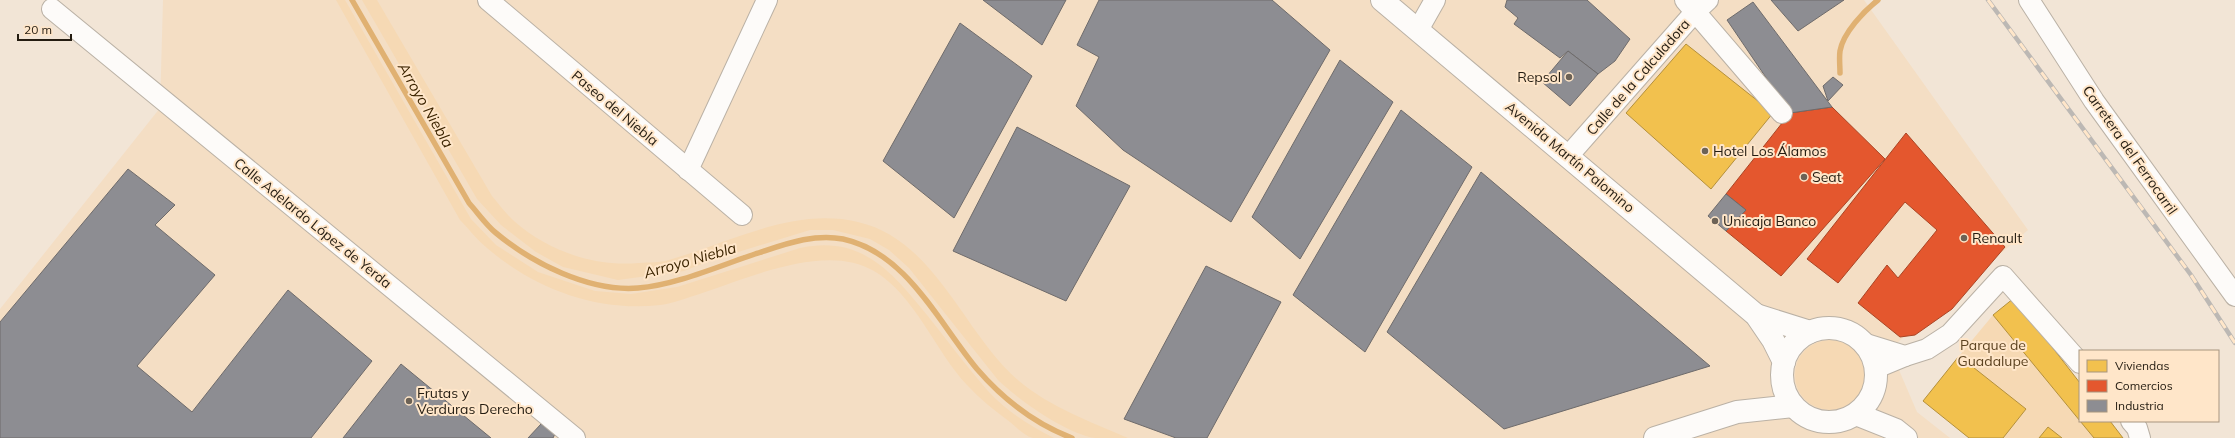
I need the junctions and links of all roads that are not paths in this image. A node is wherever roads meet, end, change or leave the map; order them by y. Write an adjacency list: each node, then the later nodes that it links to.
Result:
1 (488, 0): 11 (street, Paseo del Niebla)
2 (767, 0): 11 (street)
3 (1382, 0): 8 (main road, Avenida Martín Palomino)
4 (1435, 0): 8 (street)
5 (2029, 0): 13 (street, Carretera del Ferrocarril)
6 (1696, 4): 9 (street); 10 (street, Calle de la Calculadora)
7 (52, 9): 27 (street, Calle Adelardo López de Yerda)
8 (1418, 30): 10 (main road, Avenida Martín Palomino)
9 (1782, 113)
10 (1569, 155): 14 (main road, Avenida Martín Palomino)
11 (688, 170): 12 (street, Paseo del Niebla)
12 (742, 215)
13 (2235, 296)
14 (1756, 315): 15 (main road, Avenida Martín Palomino); 18 (main road, Avenida Martín Palomino)
15 (1810, 332): 16 (main road); 18 (main road)
16 (1863, 343): 17 (street); 20 (main road)
17 (1905, 356): 19 (street); 20 (street)
18 (1784, 362): 21 (main road)
19 (2079, 363)
20 (1875, 379): 24 (main road); 26 (main road)
21 (1783, 384): 22 (main road); 23 (main road)
22 (1793, 406): 23 (main road); 24 (main road)
23 (1737, 412): 28 (main road)
24 (1856, 414): 26 (main road)
25 (2131, 422): 29 (street)
26 (1901, 434)
27 (575, 438)
28 (1655, 438)
29 (2140, 438)

